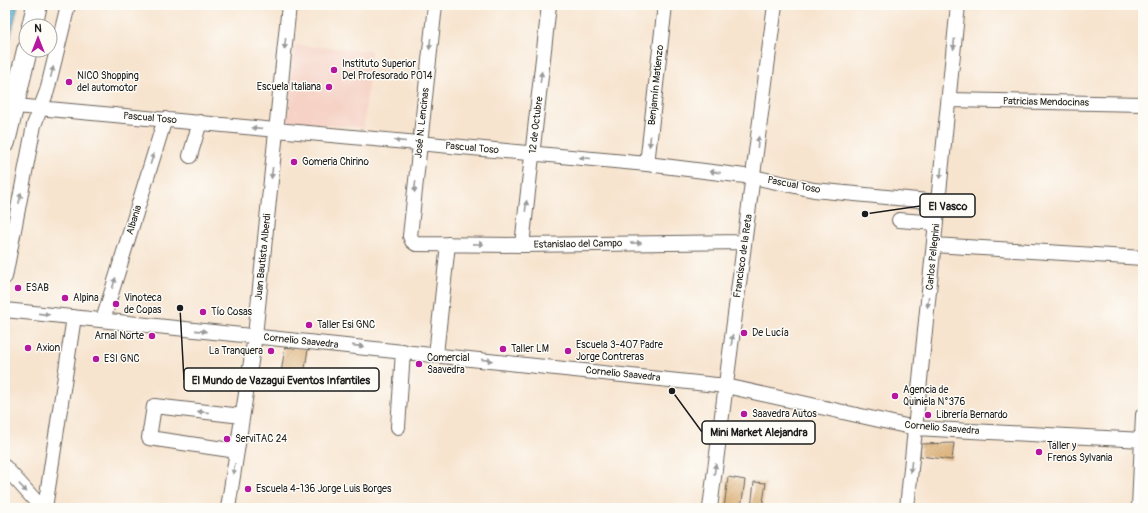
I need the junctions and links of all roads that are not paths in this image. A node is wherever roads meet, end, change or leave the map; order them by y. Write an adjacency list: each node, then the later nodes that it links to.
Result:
1 (37, 5): 9 (highway)
2 (68, 5): 14 (street, one-way to 2)
3 (290, 5): 17 (street, Juan Bautista Alberdi, one-way to 17)
4 (435, 5): 19 (street, José N. Lencinas, one-way to 19)
5 (550, 5): 20 (street, 12 de Octubre, one-way to 5)
6 (665, 5): 22 (street, Benjamín Matienzo, one-way to 22)
7 (775, 5): 23 (street, Francisco de la Reta, one-way to 7)
8 (958, 5): 11 (street, Carlos Pellegrini, one-way to 11)
9 (34, 18)
10 (24, 58): 13 (highway)
11 (949, 100): 12 (street, Patricias Mendocinas); 24 (street, Carlos Pellegrini, one-way to 24)
12 (1143, 104)
13 (9, 105): 14 (street, Pascual Toso); 18 (highway)
14 (42, 107): 15 (street, Pascual Toso); 33 (street, one-way to 14)
15 (165, 119): 16 (street, Pascual Toso); 36 (street, Albania, one-way to 15)
16 (200, 122): 17 (street, Pascual Toso, one-way to 16); 21 (street)
17 (276, 129): 19 (street, Pascual Toso, one-way to 17); 37 (street, Juan Bautista Alberdi, one-way to 37)
18 (5, 142)
19 (419, 143): 20 (street, Pascual Toso); 27 (street, José N. Lencinas, one-way to 27)
20 (532, 153): 22 (street, Pascual Toso, one-way to 20); 30 (street, 12 de Octubre, one-way to 20)
21 (190, 156)
22 (647, 164): 23 (street, Pascual Toso, one-way to 22)
23 (753, 177): 24 (street, Pascual Toso); 28 (street, Francisco de la Reta)
24 (938, 202): 26 (street, Carlos Pellegrini)
25 (899, 220): 26 (street)
26 (936, 223): 31 (street, Carlos Pellegrini)
27 (412, 241): 29 (street, Estanislao del Campo)
28 (744, 242): 30 (street, Estanislao del Campo, one-way to 28); 40 (street, Francisco de la Reta, one-way to 28)
29 (448, 244): 30 (street, Estanislao del Campo, one-way to 30); 39 (street)
30 (522, 245)
31 (934, 245): 32 (street); 44 (street, Carlos Pellegrini, one-way to 44)
32 (1143, 258)
33 (5, 277)
34 (5, 310): 35 (street, Cornelio Saavedra, one-way to 35)
35 (74, 317): 36 (street, Cornelio Saavedra); 49 (street)
36 (103, 320): 37 (street, Cornelio Saavedra, one-way to 37)
37 (255, 336): 38 (street, Cornelio Saavedra, one-way to 38); 42 (street, Juan Bautista Alberdi)
38 (403, 351): 39 (street, Cornelio Saavedra); 43 (street)
39 (436, 354): 40 (street, Cornelio Saavedra, one-way to 40)
40 (726, 386): 44 (street, Cornelio Saavedra); 51 (street, Francisco de la Reta, one-way to 40)
41 (1143, 415): 45 (street)
42 (242, 416): 46 (street, Juan Bautista Alberdi); 46 (street, one-way to 46)
43 (398, 426)
44 (915, 428): 45 (street, Cornelio Saavedra); 52 (street, Carlos Pellegrini, one-way to 52)
45 (1142, 440): 53 (street)
46 (237, 451): 50 (street, Juan Bautista Alberdi, one-way to 50)
47 (5, 467): 48 (street, one-way to 48)
48 (42, 508)
49 (45, 508)
50 (228, 508)
51 (710, 508)
52 (907, 508)
53 (1139, 508)

